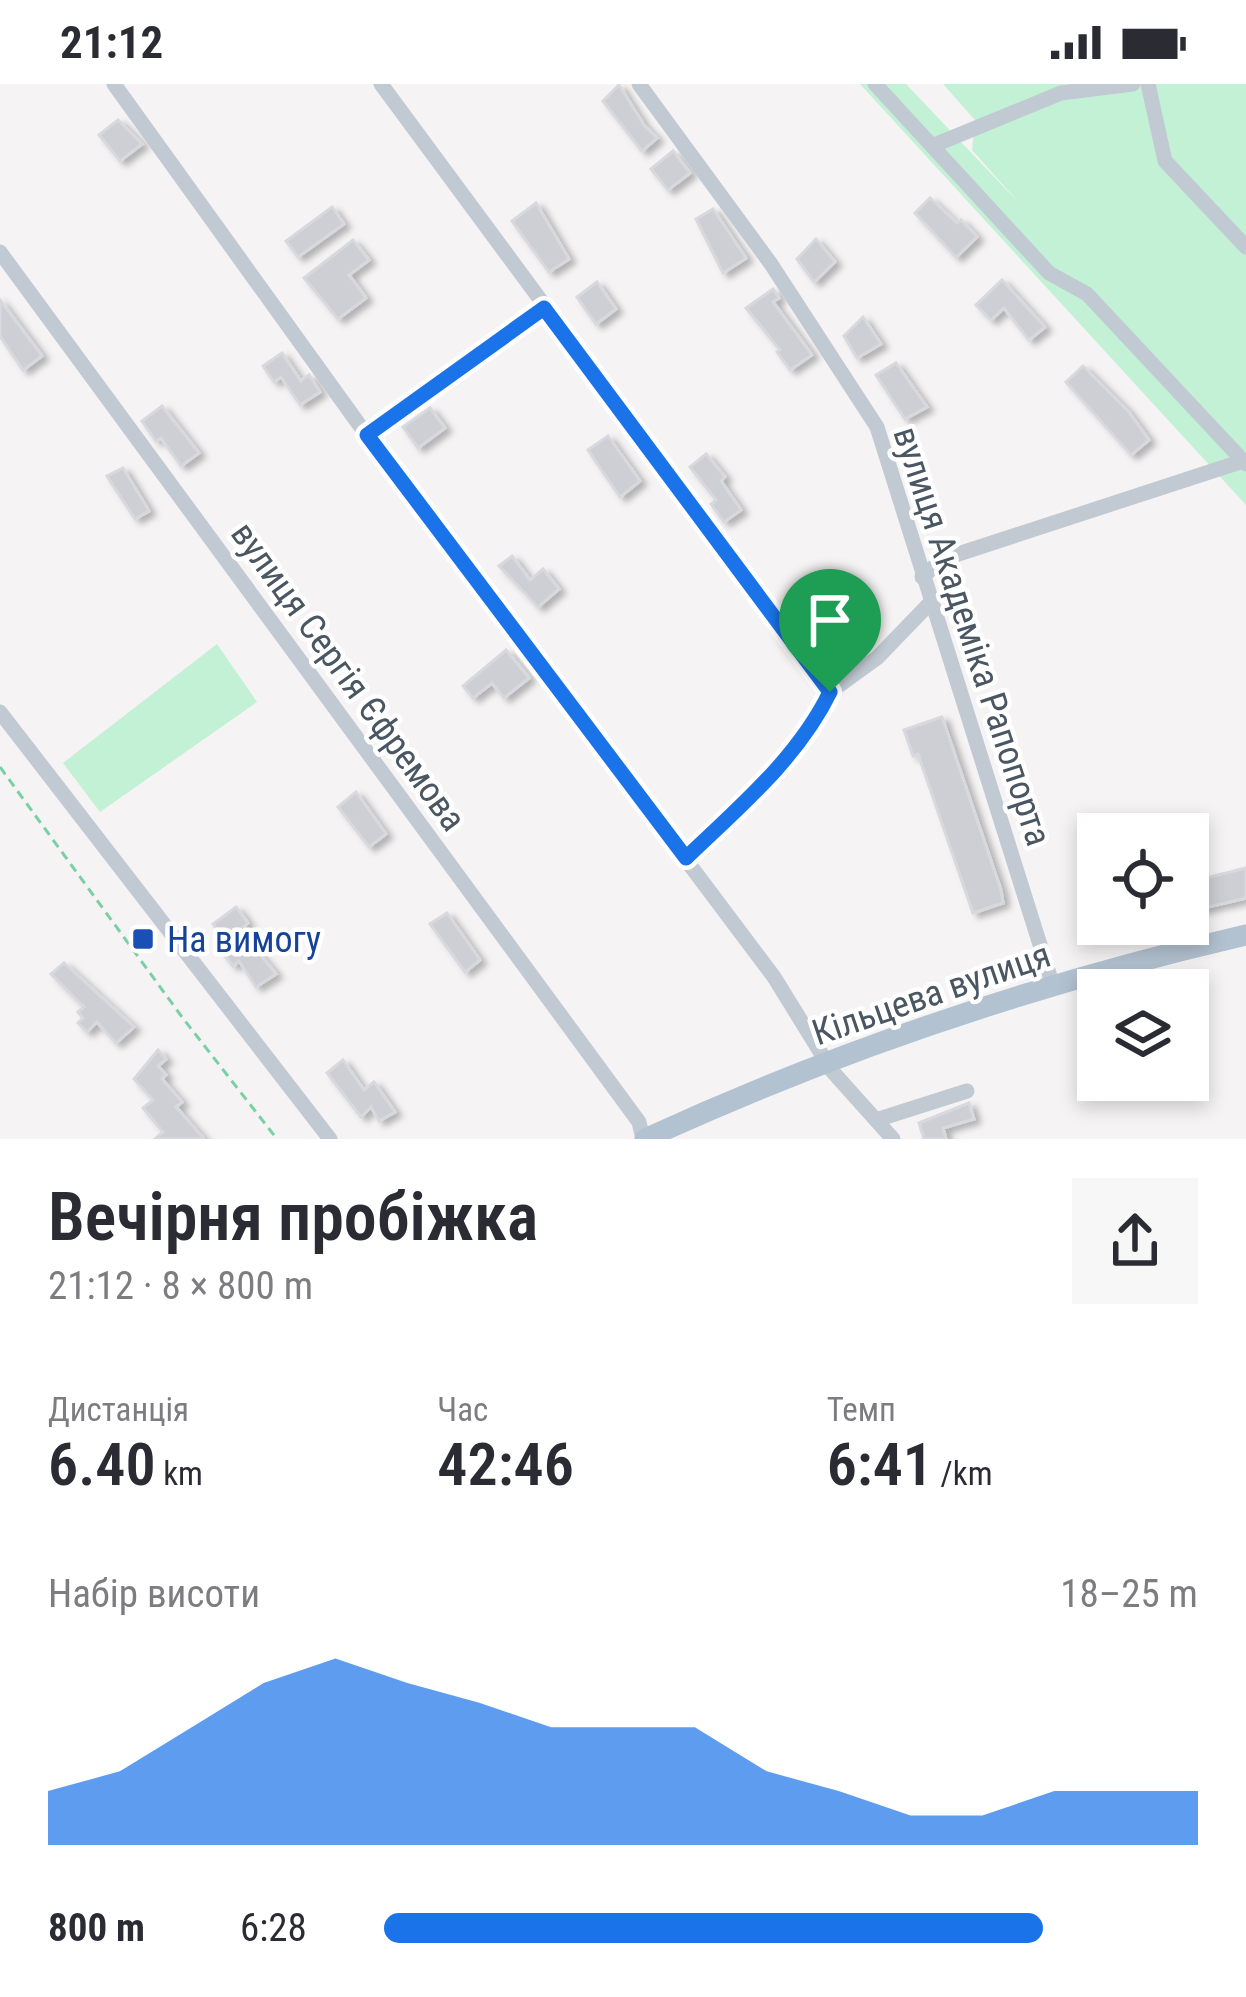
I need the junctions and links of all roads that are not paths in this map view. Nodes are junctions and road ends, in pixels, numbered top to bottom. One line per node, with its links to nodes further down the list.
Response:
1 (114, 84): 11 (street)
2 (381, 84): 10 (street)
3 (639, 84): 13 (street, вулиця Академіка Рапопорта)
4 (875, 84): 7 (street)
5 (1133, 84): 7 (street)
6 (1148, 84): 8 (street)
7 (932, 146): 12 (street)
8 (1246, 248)
9 (0, 252): 24 (street, вулиця Сергія Єфремова)
10 (544, 308): 11 (street); 15 (street)
11 (367, 435): 17 (street)
12 (1244, 463): 13 (street)
13 (922, 577): 14 (street, вулиця Академіка Рапопорта)
14 (930, 603): 15 (street); 19 (street, вулиця Академіка Рапопорта)
15 (830, 692): 17 (street)
16 (0, 712): 23 (street)
17 (686, 858): 20 (street)
18 (1246, 935): 19 (main road, Кільцева вулиця)
19 (1053, 986): 20 (main road, Кільцева вулиця)
20 (827, 1062): 22 (street); 24 (main road, Кільцева вулиця)
21 (967, 1091): 22 (street)
22 (876, 1120): 25 (street)
23 (330, 1139)
24 (644, 1139)
25 (892, 1139)

